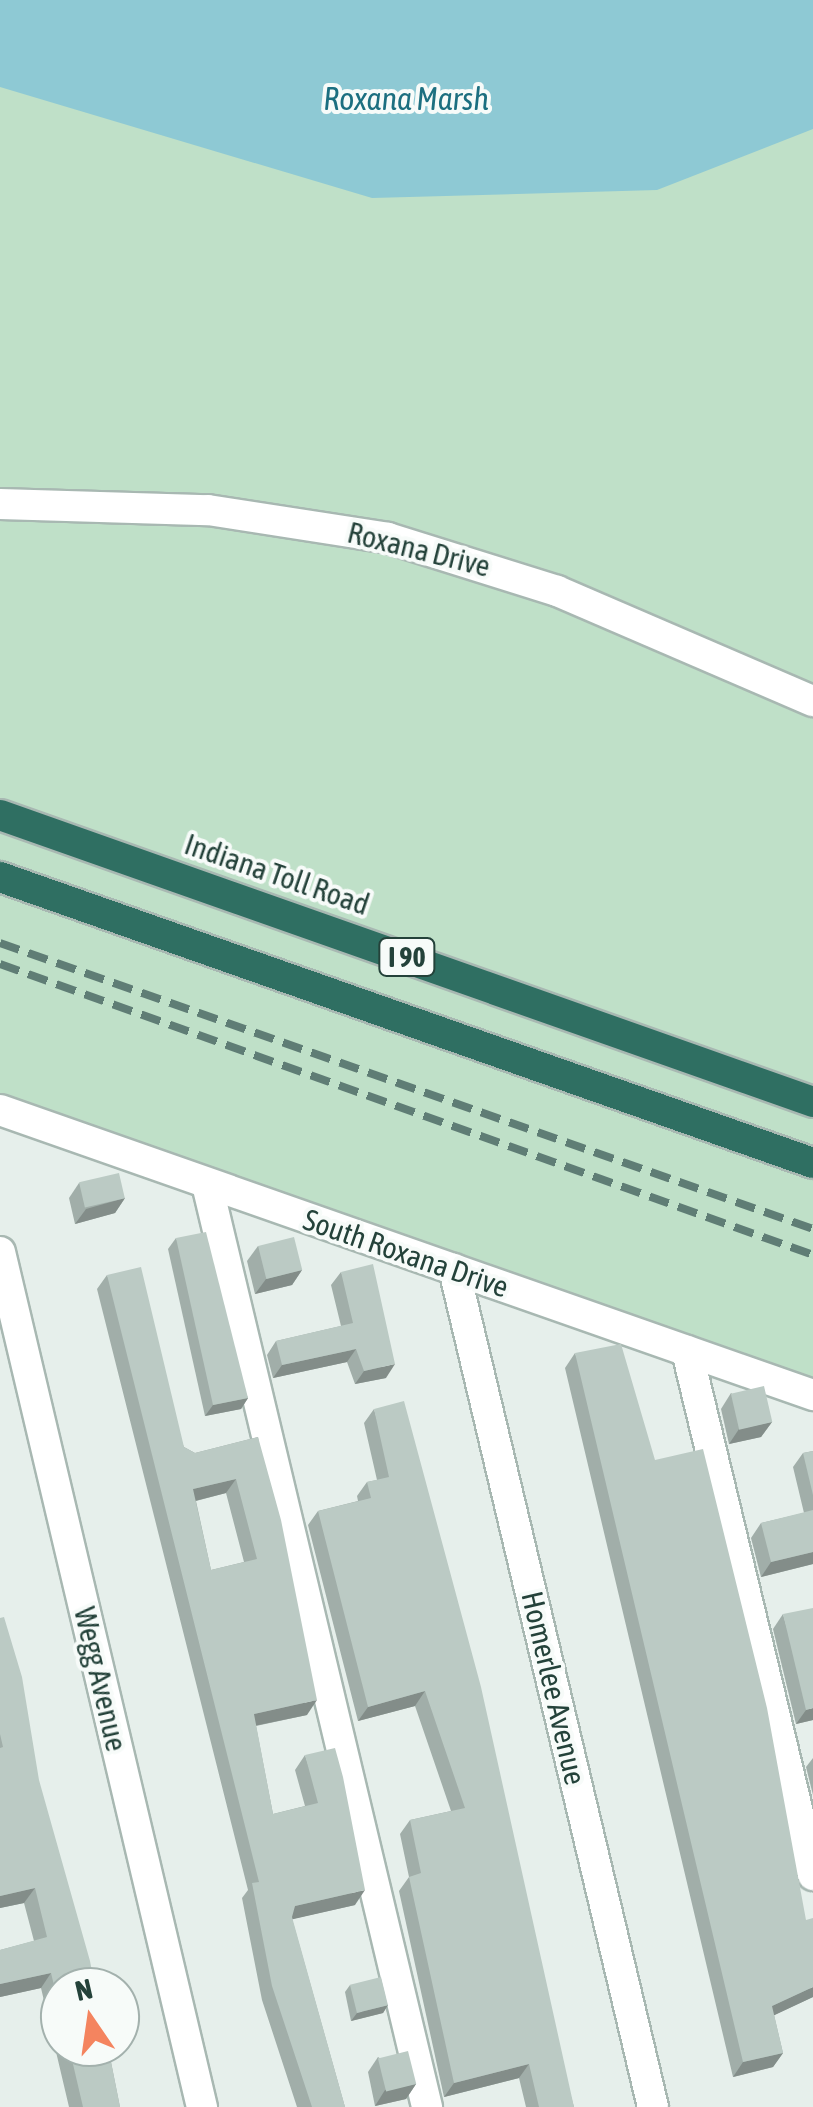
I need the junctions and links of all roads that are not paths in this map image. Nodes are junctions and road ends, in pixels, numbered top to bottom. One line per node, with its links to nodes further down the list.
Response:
1 (0, 504): 2 (street, Roxana Drive)
2 (813, 701)
3 (0, 815): 5 (highway, Indiana Toll Road / I 90)
4 (0, 877): 7 (highway, I 90)
5 (813, 1102)
6 (0, 1110): 8 (street, South Roxana Drive)
7 (813, 1163)
8 (207, 1184): 10 (street, South Roxana Drive); 15 (street)
9 (0, 1252): 14 (street, Wegg Avenue)
10 (454, 1269): 11 (street, South Roxana Drive); 16 (street, Homerlee Avenue)
11 (687, 1351): 12 (street, South Roxana Drive); 13 (street)
12 (813, 1395)
13 (813, 1874)
14 (202, 2107)
15 (427, 2107)
16 (654, 2107)

